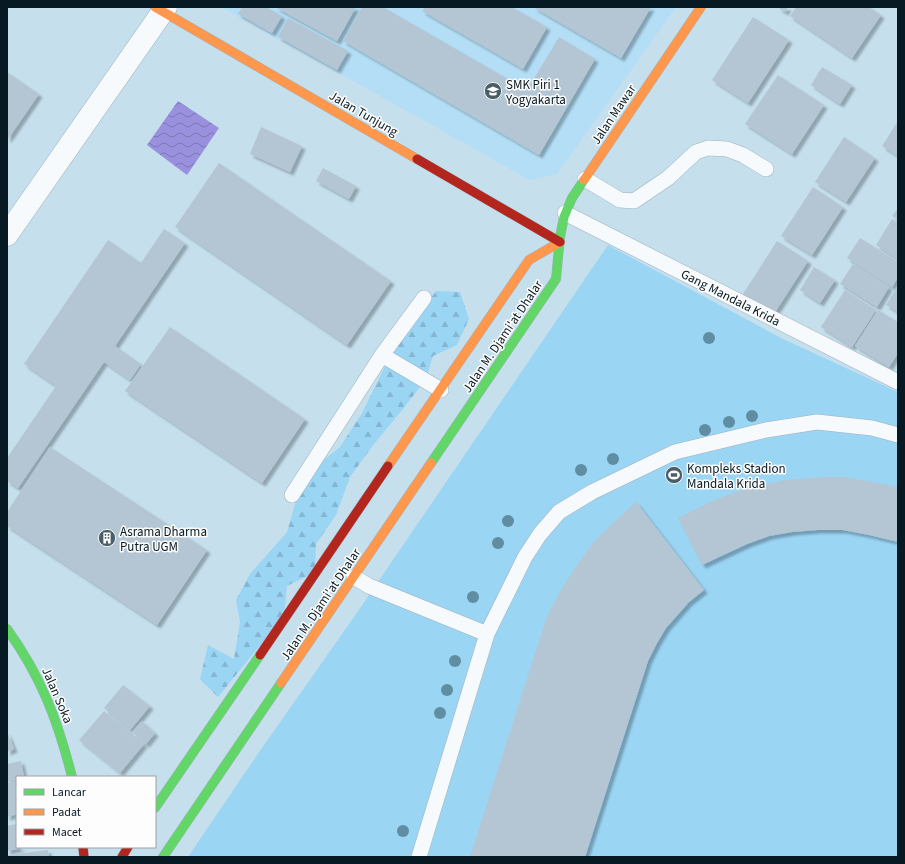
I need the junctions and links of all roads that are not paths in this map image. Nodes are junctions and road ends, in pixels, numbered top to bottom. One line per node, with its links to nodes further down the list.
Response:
1 (701, 7): 4 (street, Jalan Mawar)
2 (161, 9): 6 (street); 7 (street, Jalan Tunjung)
3 (766, 168): 4 (lane)
4 (585, 179): 5 (street, Jalan Mawar)
5 (565, 213): 7 (street, Jalan Mawar); 10 (lane, Gang Mandala Krida)
6 (7, 235)
7 (560, 242): 11 (street, Jalan M. Djami'at Dhalar); 14 (street, Jalan M. Djami'at Dhalar)
8 (424, 298): 9 (lane)
9 (382, 355): 11 (lane); 13 (lane)
10 (898, 382)
11 (441, 390): 18 (street, Jalan M. Djami'at Dhalar)
12 (898, 435): 16 (lane)
13 (292, 495)
14 (354, 577): 16 (lane); 21 (street, Jalan M. Djami'at Dhalar)
15 (7, 629): 17 (street, Jalan Soka)
16 (486, 634): 22 (lane)
17 (72, 776)
18 (156, 807)
19 (127, 848): 20 (street)
20 (122, 857)
21 (163, 857)
22 (419, 857)

